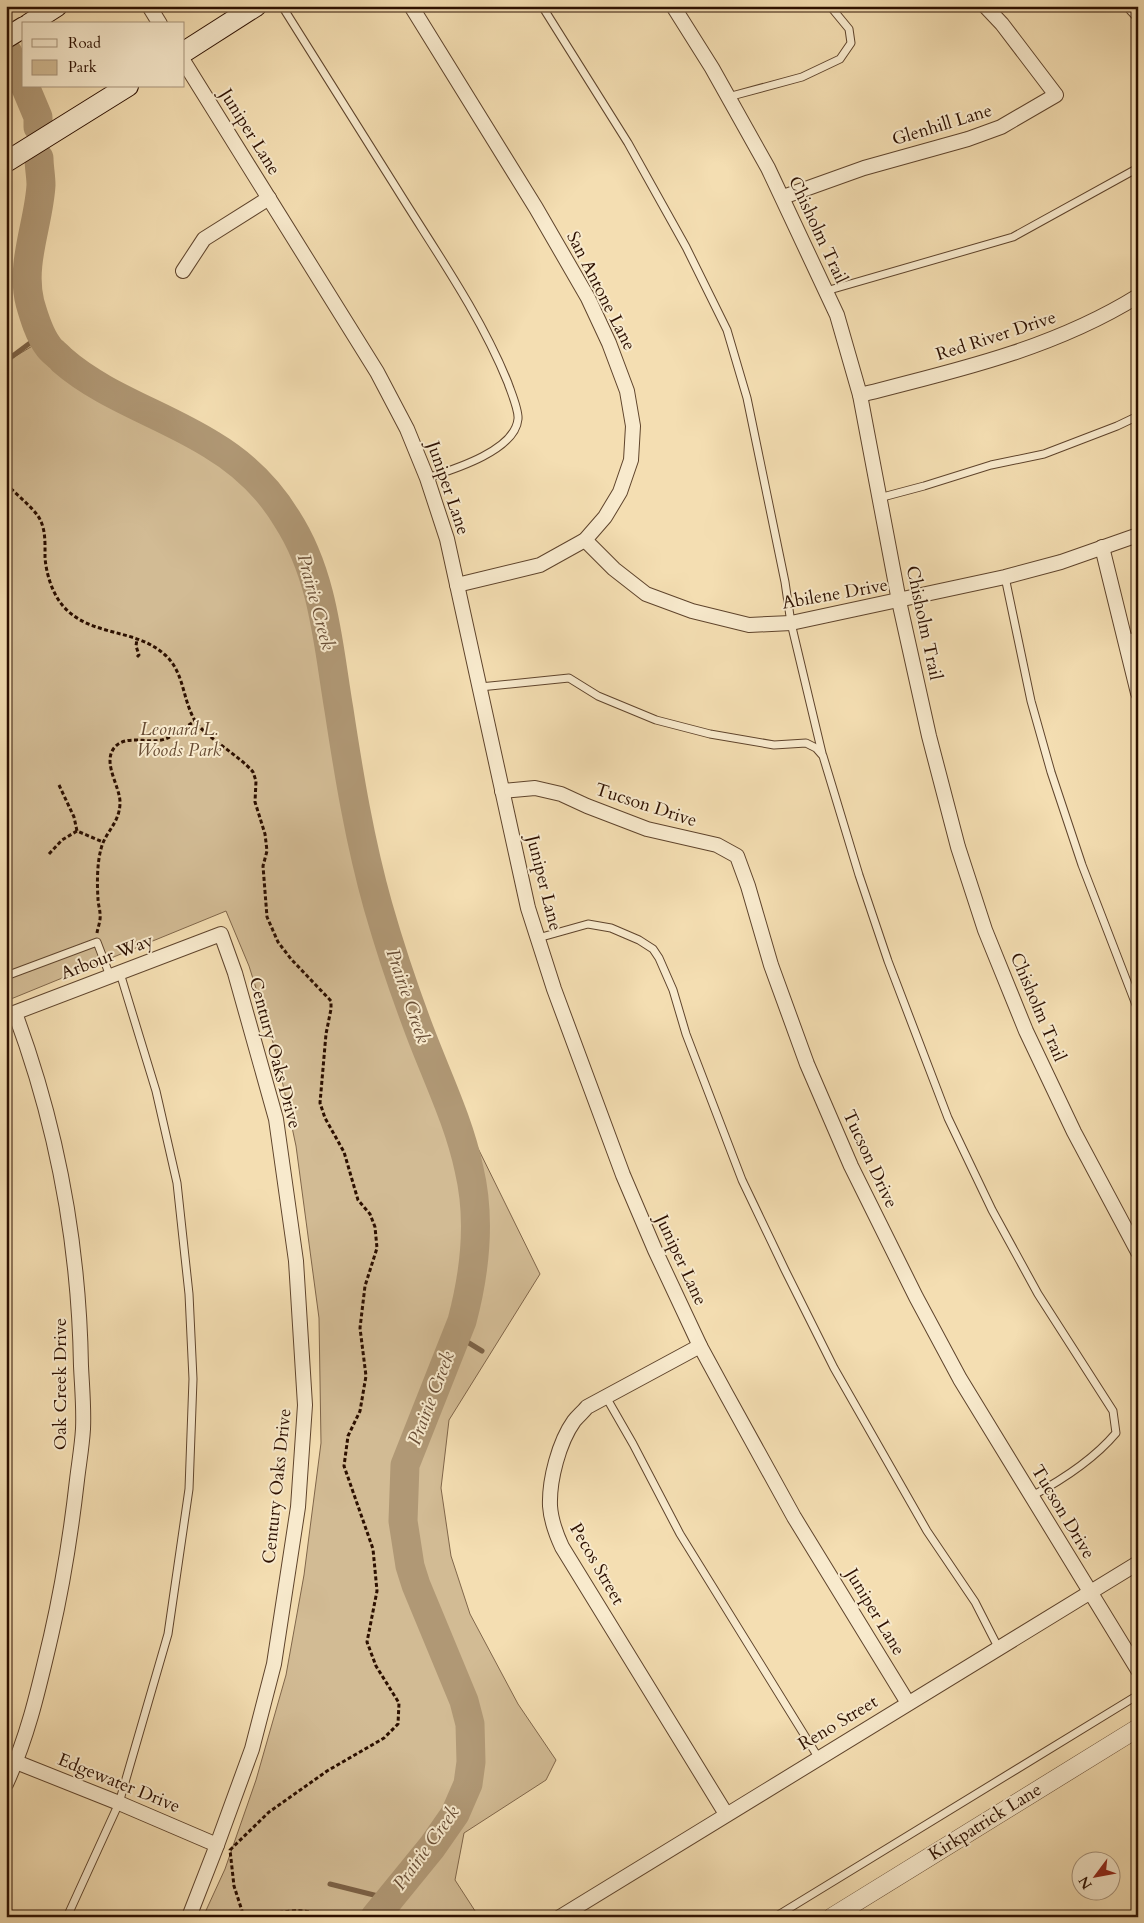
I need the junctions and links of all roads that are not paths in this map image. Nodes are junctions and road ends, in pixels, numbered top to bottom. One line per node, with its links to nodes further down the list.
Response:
1 (57, 6): 12 (main road)
2 (149, 6): 13 (street)
3 (256, 6): 16 (main road)
4 (282, 6): 29 (lane)
5 (411, 6): 32 (street, San Antone Lane)
6 (542, 6): 37 (lane)
7 (673, 6): 19 (street, Chisholm Trail)
8 (830, 6): 19 (lane)
9 (985, 6): 23 (street, Glenhill Lane)
10 (1126, 6): 11 (lane)
11 (1138, 19)
12 (32, 22)
13 (159, 22)
14 (22, 28): 15 (main road)
15 (6, 38)
16 (185, 51)
17 (185, 64): 22 (street, Juniper Lane)
18 (125, 88): 20 (main road)
19 (728, 97): 23 (street, Chisholm Trail)
20 (6, 162)
21 (1138, 168): 25 (lane)
22 (269, 198): 24 (street); 29 (street, Juniper Lane)
23 (783, 198): 25 (street, Chisholm Trail)
24 (183, 271)
25 (826, 291): 27 (street, Chisholm Trail)
26 (1138, 296): 27 (street, Red River Drive)
27 (860, 395): 30 (street, Chisholm Trail)
28 (1138, 416): 30 (lane)
29 (427, 478): 35 (street, Juniper Lane)
30 (879, 498): 36 (street, Chisholm Trail)
31 (1138, 535): 33 (street, Abilene Drive)
32 (585, 540): 35 (street, San Antone Lane); 37 (street, Abilene Drive)
33 (1102, 547): 34 (street, Abilene Drive); 39 (street)
34 (1005, 577): 36 (street, Abilene Drive); 48 (lane)
35 (457, 585): 40 (street, Juniper Lane)
36 (899, 601): 37 (street, Abilene Drive); 50 (street, Chisholm Trail)
37 (791, 623): 42 (lane)
38 (1138, 635): 39 (lane)
39 (1124, 640): 41 (street)
40 (480, 687): 42 (lane); 43 (street, Juniper Lane)
41 (1138, 693)
42 (823, 756): 53 (lane)
43 (502, 791): 45 (street, Juniper Lane); 53 (street, Tucson Drive)
44 (222, 934): 46 (street, Arbour Way); 66 (street, Century Oaks Drive)
45 (538, 938): 51 (street, Juniper Lane); 56 (lane)
46 (115, 975): 47 (lane); 49 (street, Arbour Way); 64 (lane)
47 (6, 976)
48 (1138, 1010)
49 (11, 1015): 62 (street, Oak Creek Drive)
50 (1138, 1252)
51 (700, 1346): 52 (street, Pecos Street); 59 (street, Juniper Lane)
52 (606, 1396): 61 (lane); 65 (street, Pecos Street)
53 (1032, 1496): 55 (street, Tucson Drive)
54 (1138, 1563): 55 (street, Reno Street)
55 (1090, 1593): 56 (street, Reno Street); 57 (street, Tucson Drive)
56 (999, 1649): 59 (street, Reno Street)
57 (1138, 1670)
58 (1138, 1695): 70 (lane)
59 (908, 1703): 61 (street, Reno Street)
60 (1138, 1728): 71 (street, Kirkpatrick Lane)
61 (818, 1757): 65 (street, Reno Street)
62 (11, 1760): 63 (street, Oak Creek Drive); 64 (street, Edgewater Drive)
63 (6, 1784)
64 (120, 1803): 66 (street, Edgewater Drive); 67 (lane)
65 (726, 1814): 69 (street, Reno Street)
66 (217, 1845): 68 (street, Century Oaks Drive)
67 (67, 1917)
68 (189, 1917)
69 (560, 1917)
70 (775, 1917)
71 (832, 1917)

